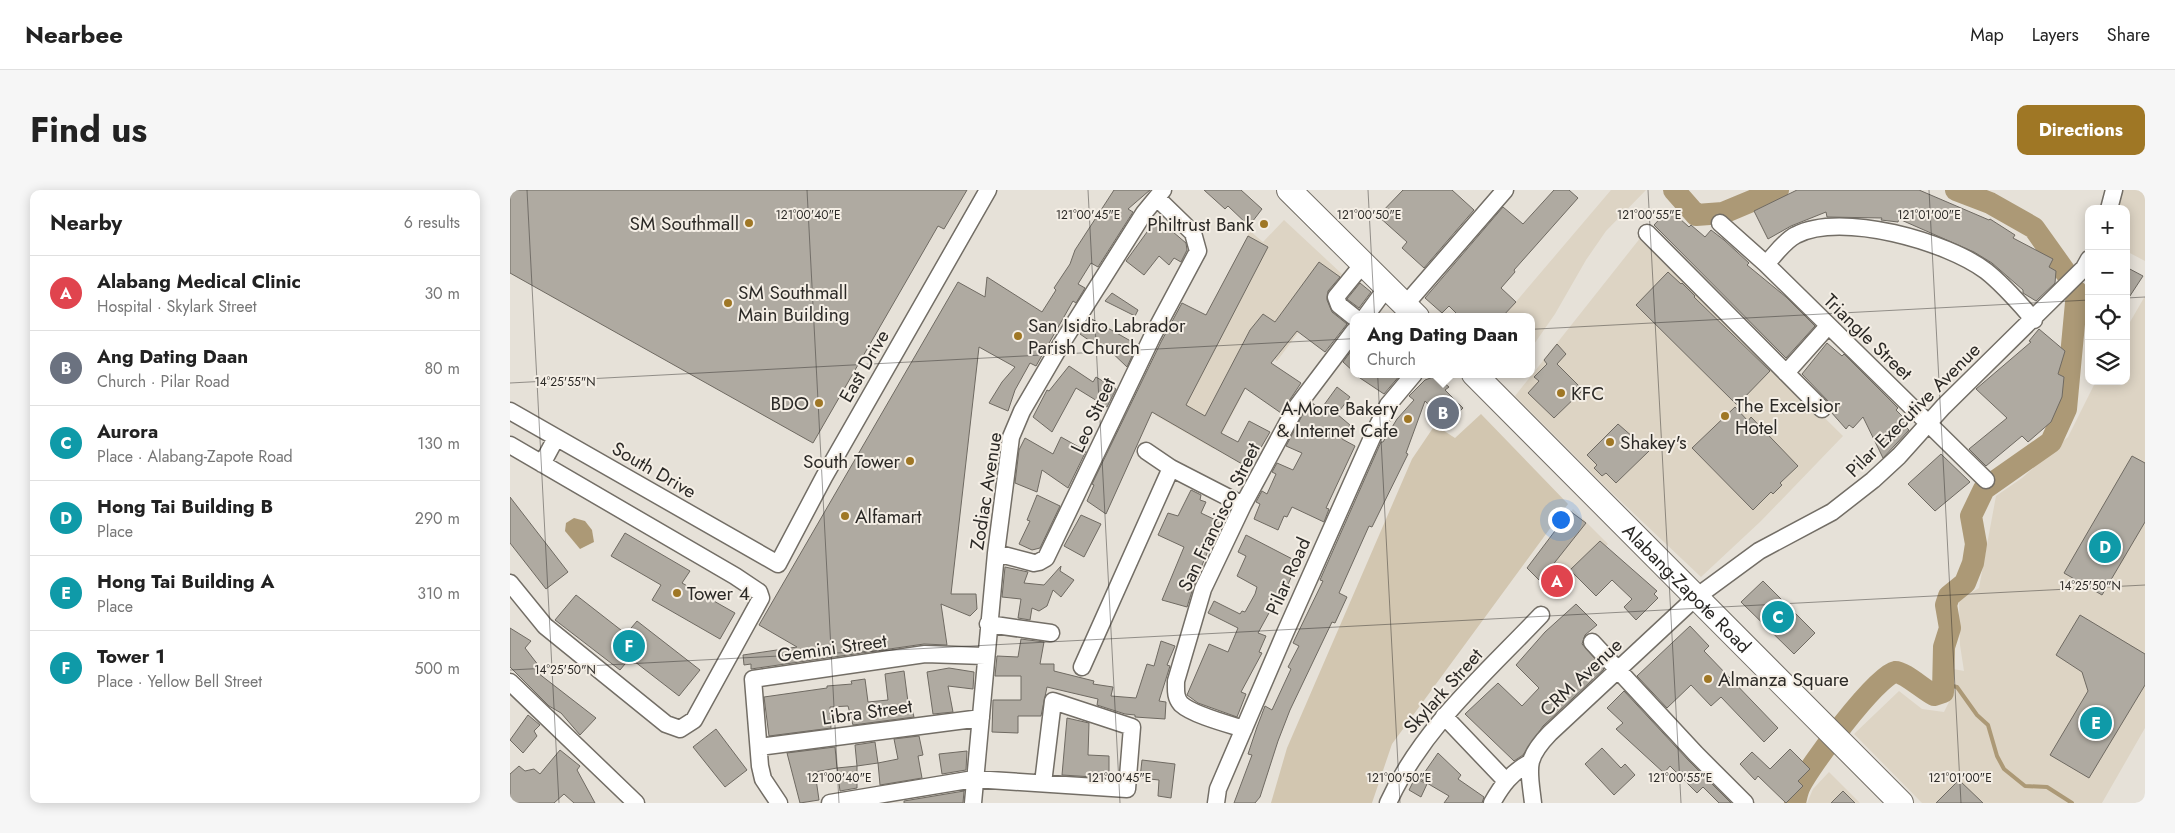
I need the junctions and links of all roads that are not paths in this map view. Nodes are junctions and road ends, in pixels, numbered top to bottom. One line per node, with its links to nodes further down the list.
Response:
1 (988, 190): 33 (street, East Drive)
2 (1289, 190): 9 (highway)
3 (1505, 190): 13 (street)
4 (2114, 190): 6 (street)
5 (1160, 194): 32 (street, Zodiac Avenue); 32 (street, Leo Street)
6 (2110, 205)
7 (1720, 223): 10 (street, Triangle Street)
8 (1647, 233): 19 (street)
9 (1363, 264): 12 (highway); 15 (street)
10 (1766, 264): 16 (street); 17 (street, Triangle Street)
11 (2085, 266): 16 (street, Pilar Executive Avenue)
12 (1387, 287): 13 (highway); 14 (street)
13 (1411, 311)
14 (1368, 313)
15 (1350, 314)
16 (2034, 320): 24 (street, Pilar Executive Avenue)
17 (1828, 326): 19 (street); 24 (street, Triangle Street)
18 (1350, 336): 31 (street, San Francisco Street)
19 (1786, 373): 22 (street)
20 (1411, 378): 46 (street, Pilar Road)
21 (1478, 378): 35 (highway, Alabang-Zapote Road)
22 (1822, 408)
23 (510, 411): 25 (street, South Drive)
24 (1928, 424): 30 (street, Triangle Street); 35 (street, Pilar Executive Avenue)
25 (556, 438): 28 (street); 33 (street, South Drive)
26 (510, 445): 28 (street)
27 (1146, 451): 29 (street)
28 (542, 464): 34 (street)
29 (1171, 468): 31 (street); 41 (street)
30 (1986, 480)
31 (1243, 505): 46 (street, San Francisco Street)
32 (996, 553): 37 (street, Zodiac Avenue)
33 (778, 564)
34 (510, 583)
35 (1695, 598): 42 (street, CRM Avenue); 61 (highway, Alabang-Zapote Road)
36 (1541, 615): 44 (street, Skylark Street)
37 (988, 624): 38 (street); 40 (street, Zodiac Avenue)
38 (1051, 633)
39 (1592, 642): 42 (street)
40 (985, 656): 45 (street, Zodiac Avenue); 47 (street, Gemini Street)
41 (1082, 667)
42 (1618, 671): 48 (street, CRM Avenue); 60 (street)
43 (510, 682): 52 (street)
44 (1444, 716): 50 (street); 57 (street, Skylark Street)
45 (981, 718): 47 (street, Libra Street); 49 (street, Zodiac Avenue)
46 (1244, 729): 56 (street, Pilar Road)
47 (758, 747): 53 (street)
48 (1529, 763): 50 (street); 59 (street)
49 (974, 779): 51 (street); 54 (street); 55 (street, Zodiac Avenue)
50 (1506, 781): 58 (street)
51 (1043, 782): 51 (street)
52 (636, 803)
53 (779, 803)
54 (830, 803)
55 (973, 803)
56 (1216, 803)
57 (1388, 803)
58 (1492, 803)
59 (1533, 803)
60 (1746, 803)
61 (1901, 803)

